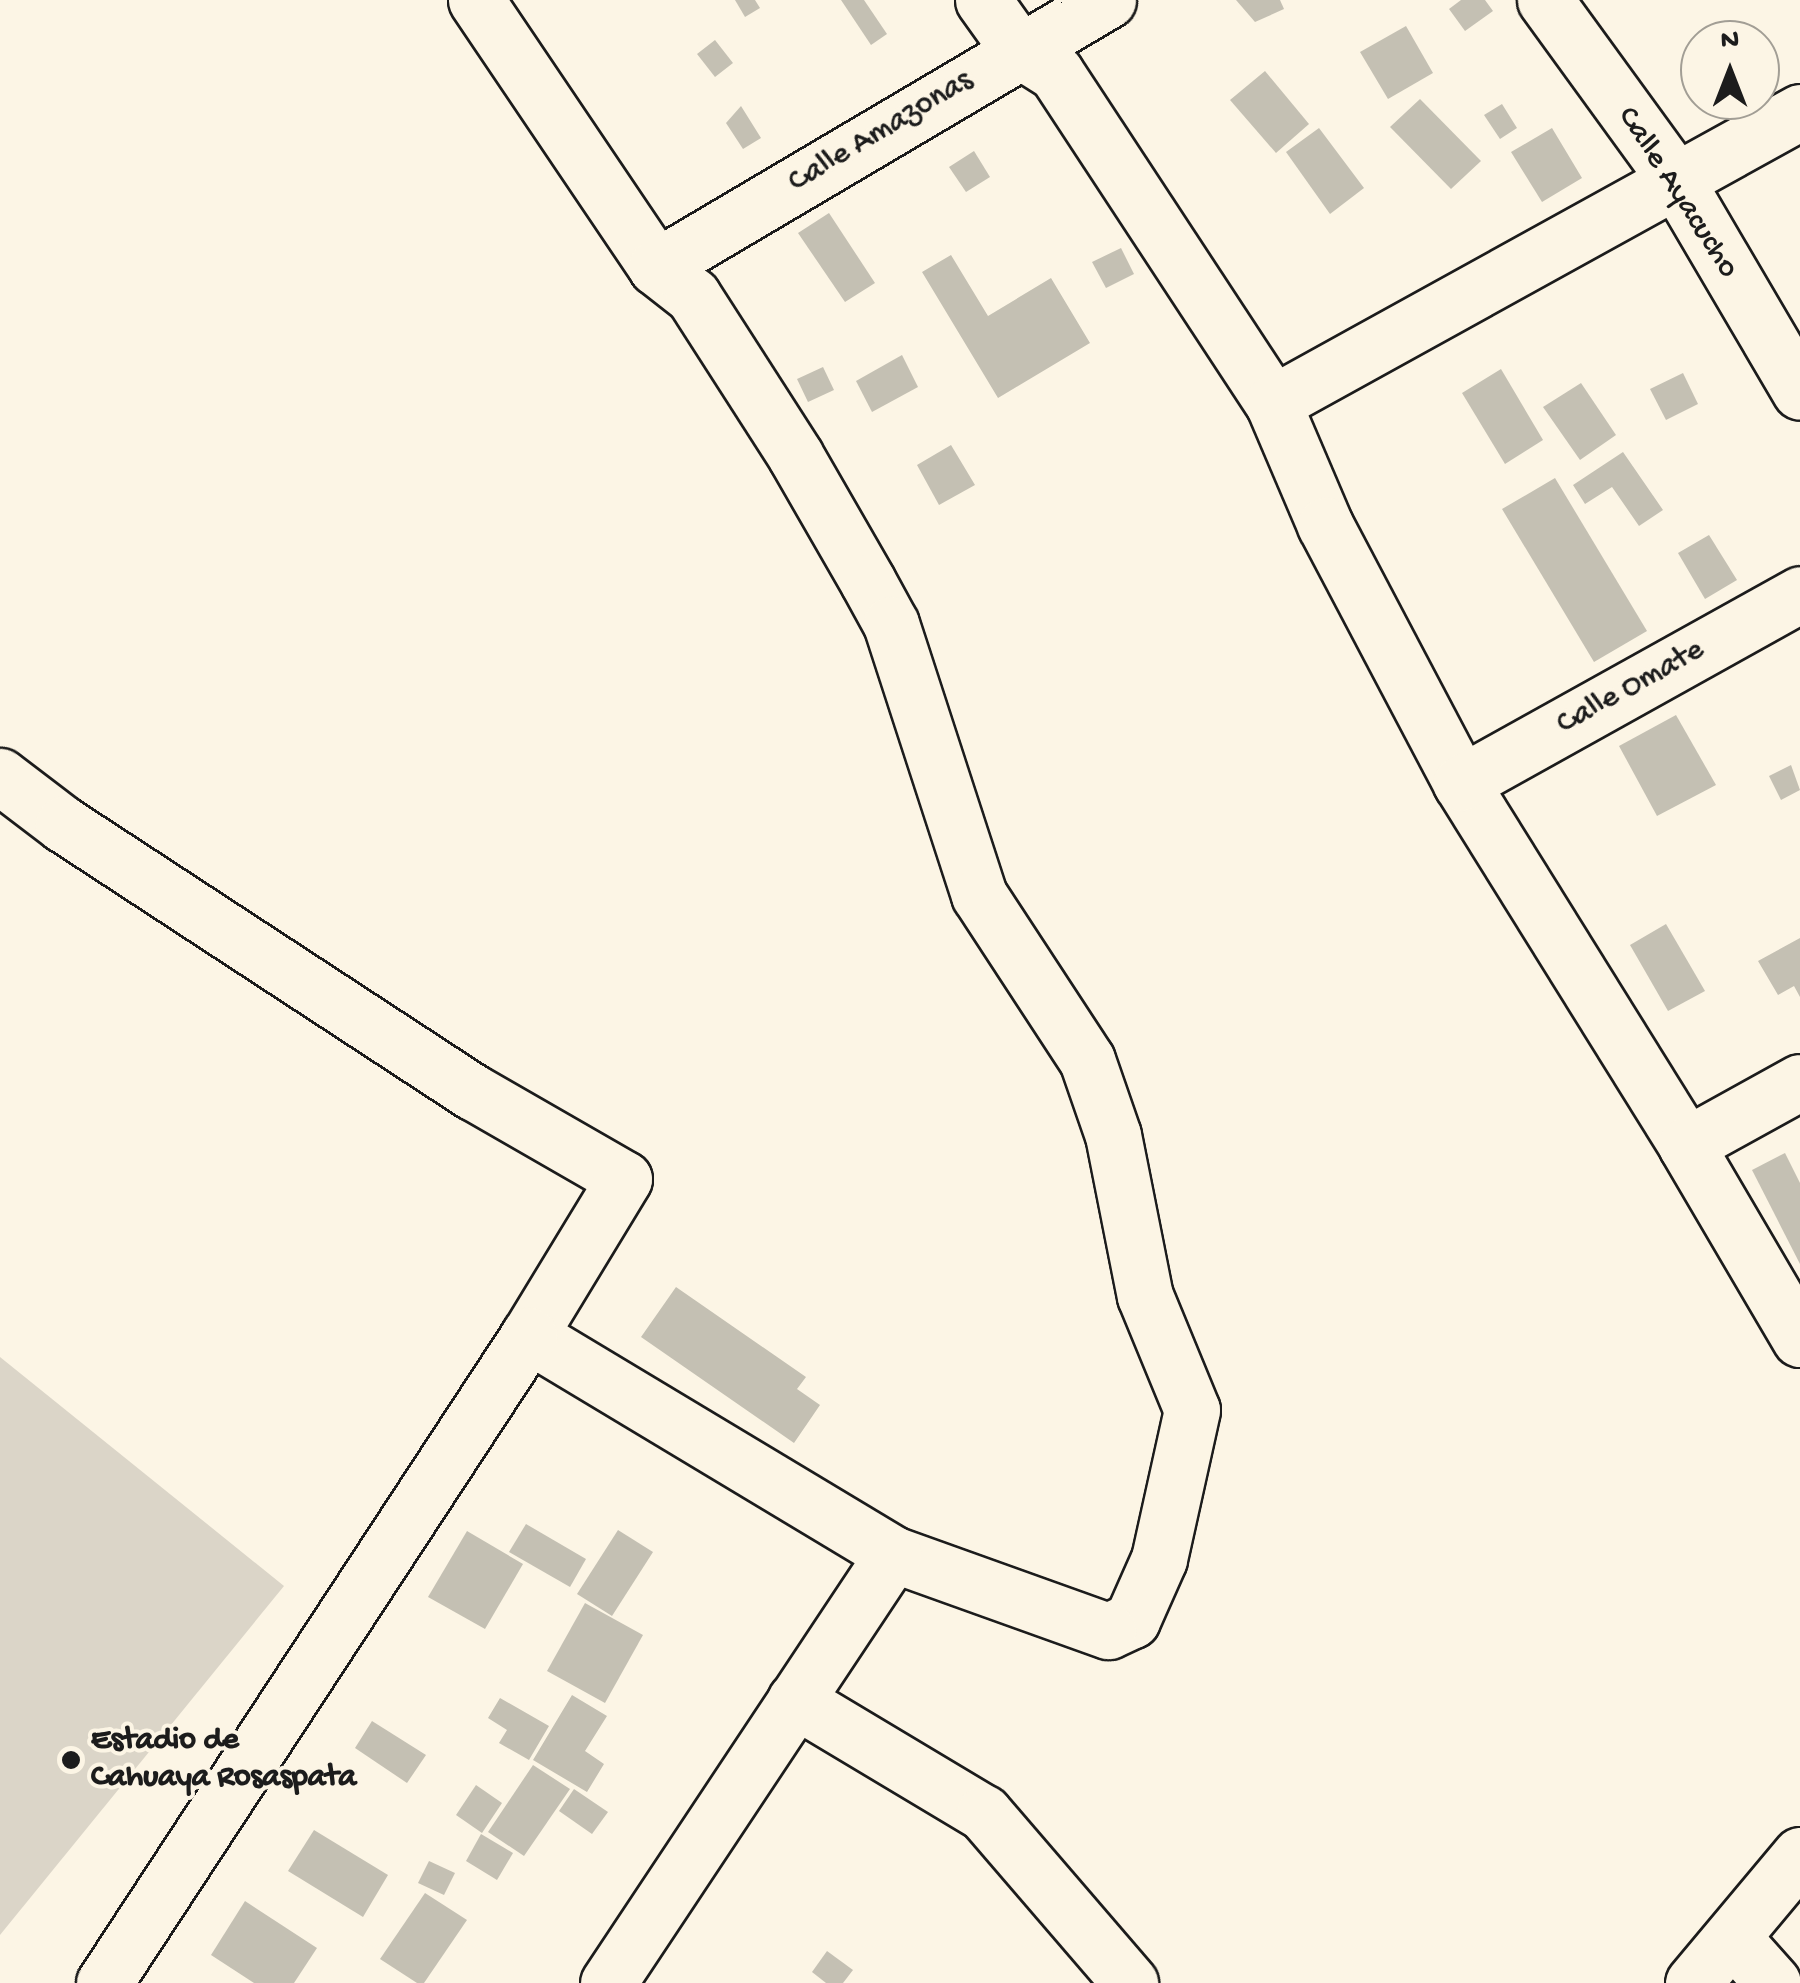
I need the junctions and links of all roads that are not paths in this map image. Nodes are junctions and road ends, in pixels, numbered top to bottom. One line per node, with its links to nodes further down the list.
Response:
1 (476, 0): 8 (street)
2 (982, 0): 5 (street)
3 (1108, 0): 5 (street, Calle Amazonas)
4 (1545, 0): 7 (street, Calle Ayacucho)
5 (1018, 50): 8 (street, Calle Amazonas); 10 (street)
6 (1800, 112): 7 (street)
7 (1677, 182): 9 (street, Calle Ayacucho); 10 (street)
8 (656, 268): 18 (street)
9 (1800, 392)
10 (1273, 403): 13 (street)
11 (1800, 594): 13 (street, Calle Omate)
12 (0, 776): 16 (street)
13 (1462, 783): 15 (street)
14 (1800, 1082): 15 (street)
15 (1686, 1145): 17 (street)
16 (530, 1335): 18 (street); 23 (street)
17 (1800, 1340)
18 (893, 1554): 19 (street)
19 (796, 1700): 22 (street); 24 (street)
20 (1800, 1855): 21 (street)
21 (1733, 1938): 25 (street); 26 (street)
22 (1120, 1980)
23 (104, 1983)
24 (608, 1983)
25 (1694, 1983)
26 (1773, 1983)

